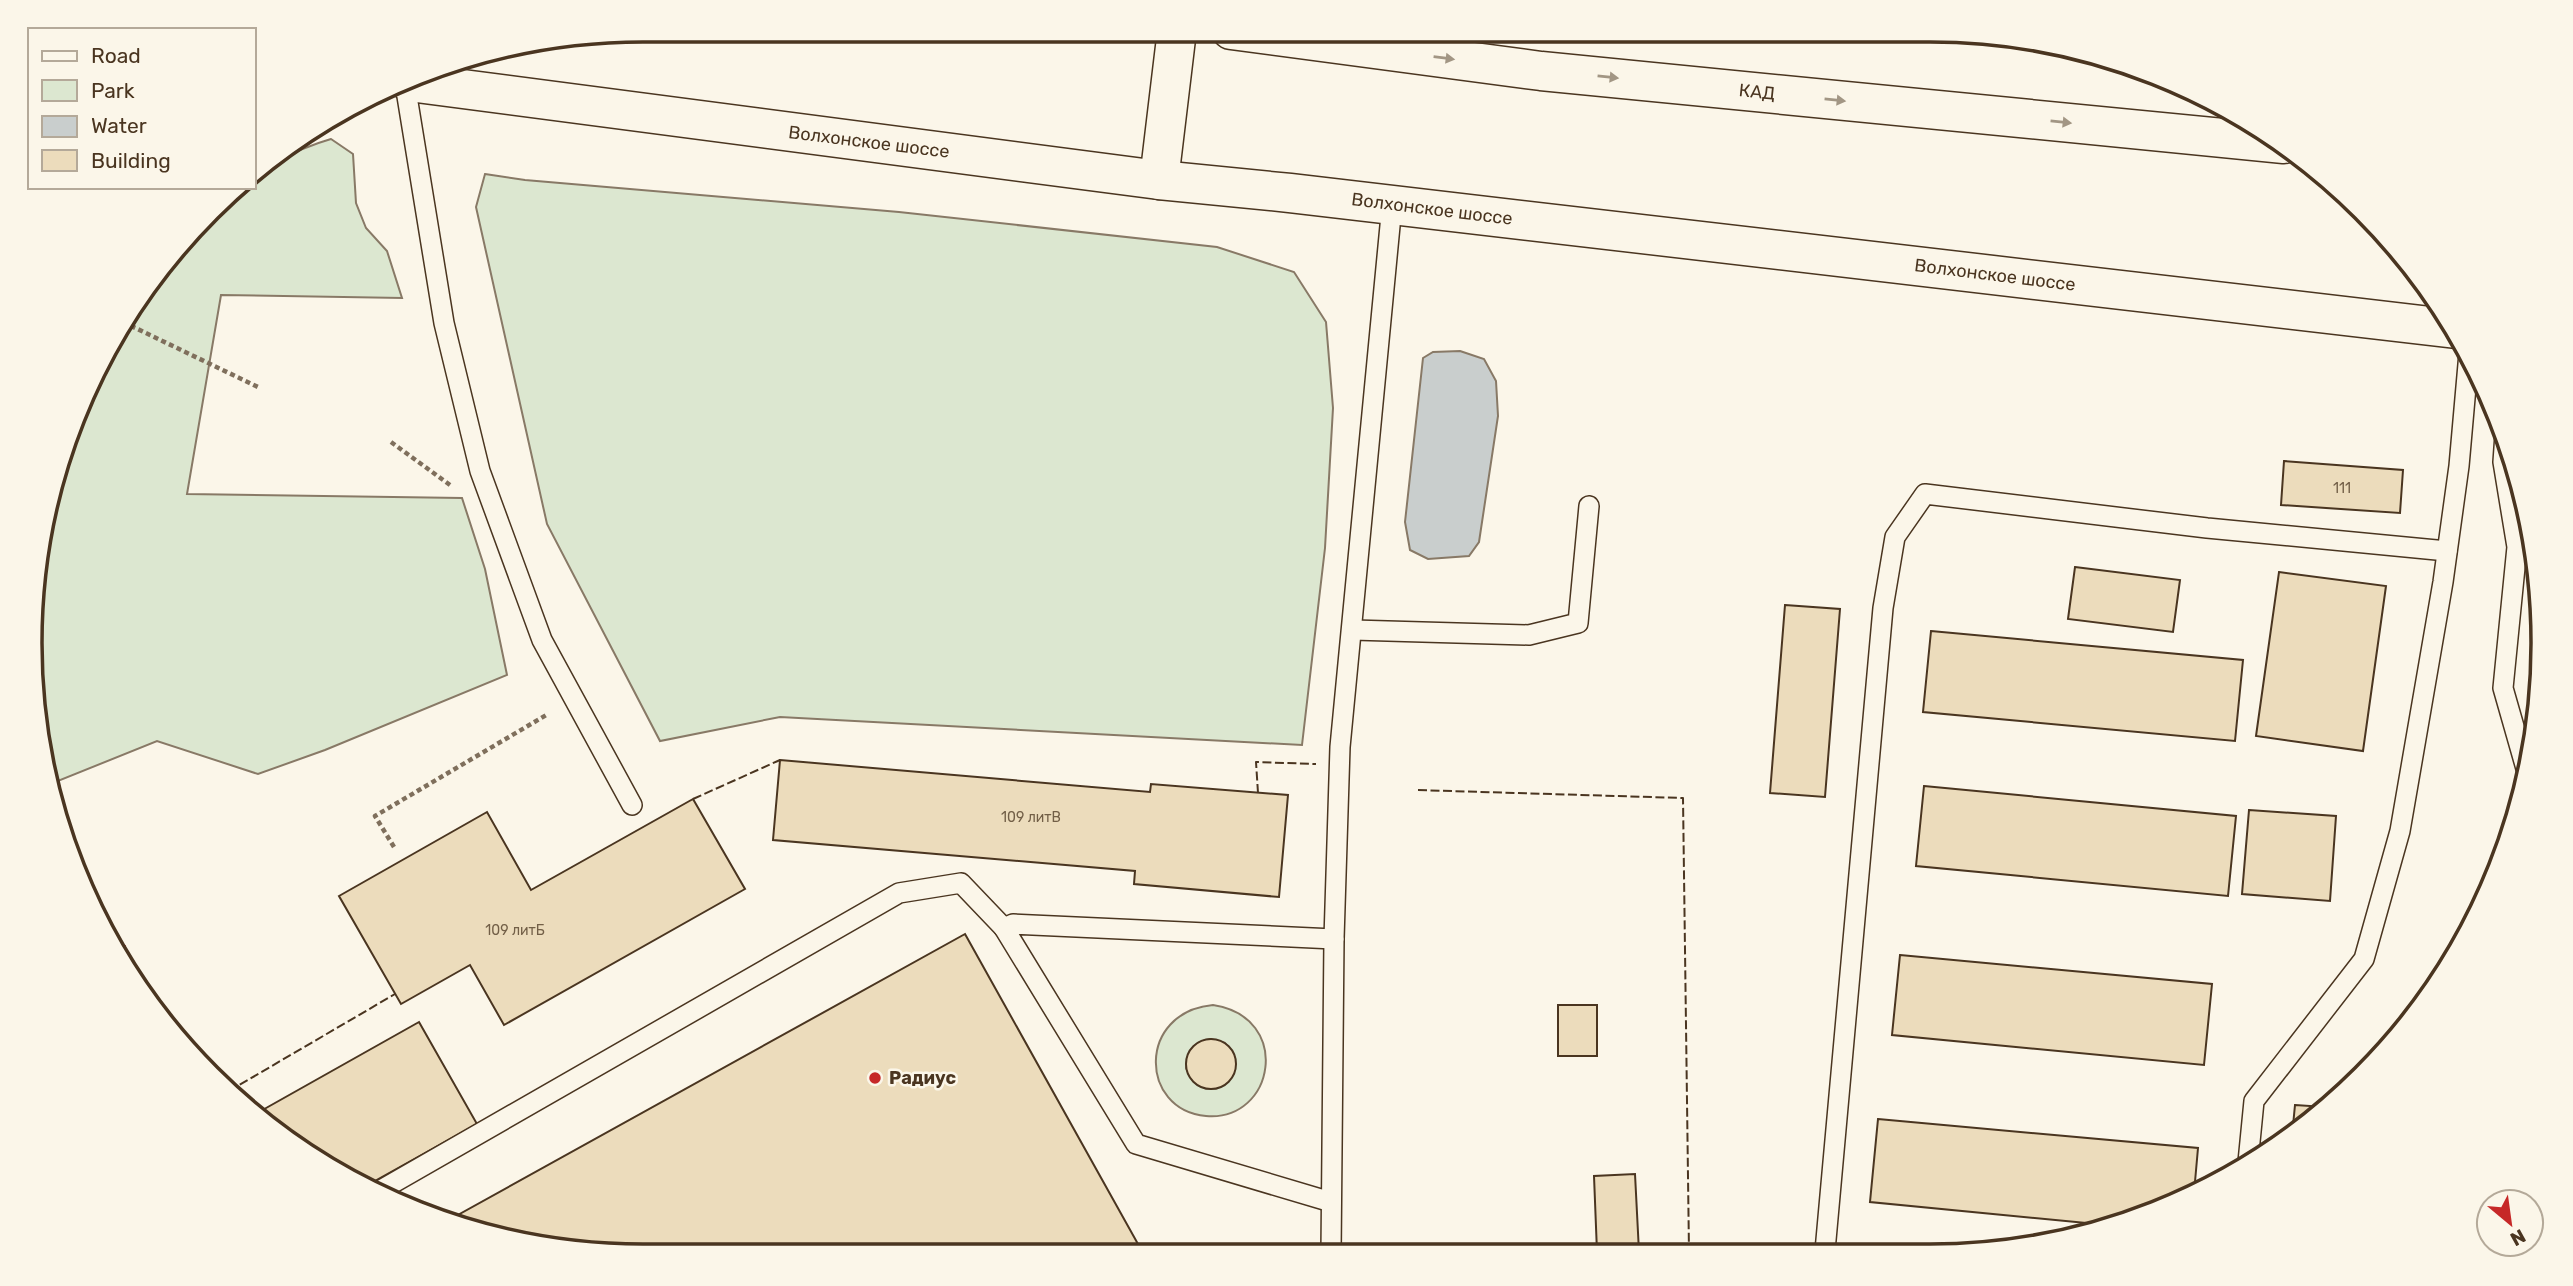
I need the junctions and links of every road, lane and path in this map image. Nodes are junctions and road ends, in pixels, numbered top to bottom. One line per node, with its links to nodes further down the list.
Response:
1 (1176, 42): 6 (main road)
2 (1322, 42): 5 (main road, КАД, one-way to 5)
3 (421, 85): 6 (main road, Волхонское шоссе)
4 (408, 90): 15 (lane)
5 (2262, 142)
6 (1159, 180): 7 (main road, Волхонское шоссе)
7 (1392, 205): 9 (main road, Волхонское шоссе); 17 (lane)
8 (132, 327): 11 (path)
9 (2441, 328)
10 (2467, 374): 16 (lane)
11 (260, 388)
12 (391, 442): 15 (path)
13 (2503, 463): 19 (lane)
14 (1589, 506): 17 (lane)
15 (498, 520): 18 (lane)
16 (2447, 551): 24 (lane); 28 (lane)
17 (1353, 629): 23 (lane)
18 (573, 700): 20 (lane); 21 (path)
19 (2522, 746)
20 (632, 805)
21 (394, 847)
22 (1004, 928): 23 (lane); 25 (lane); 26 (lane)
23 (1334, 939): 26 (lane)
24 (2249, 1152)
25 (387, 1186)
26 (1331, 1202): 27 (lane)
27 (1331, 1244)
28 (1826, 1244)

